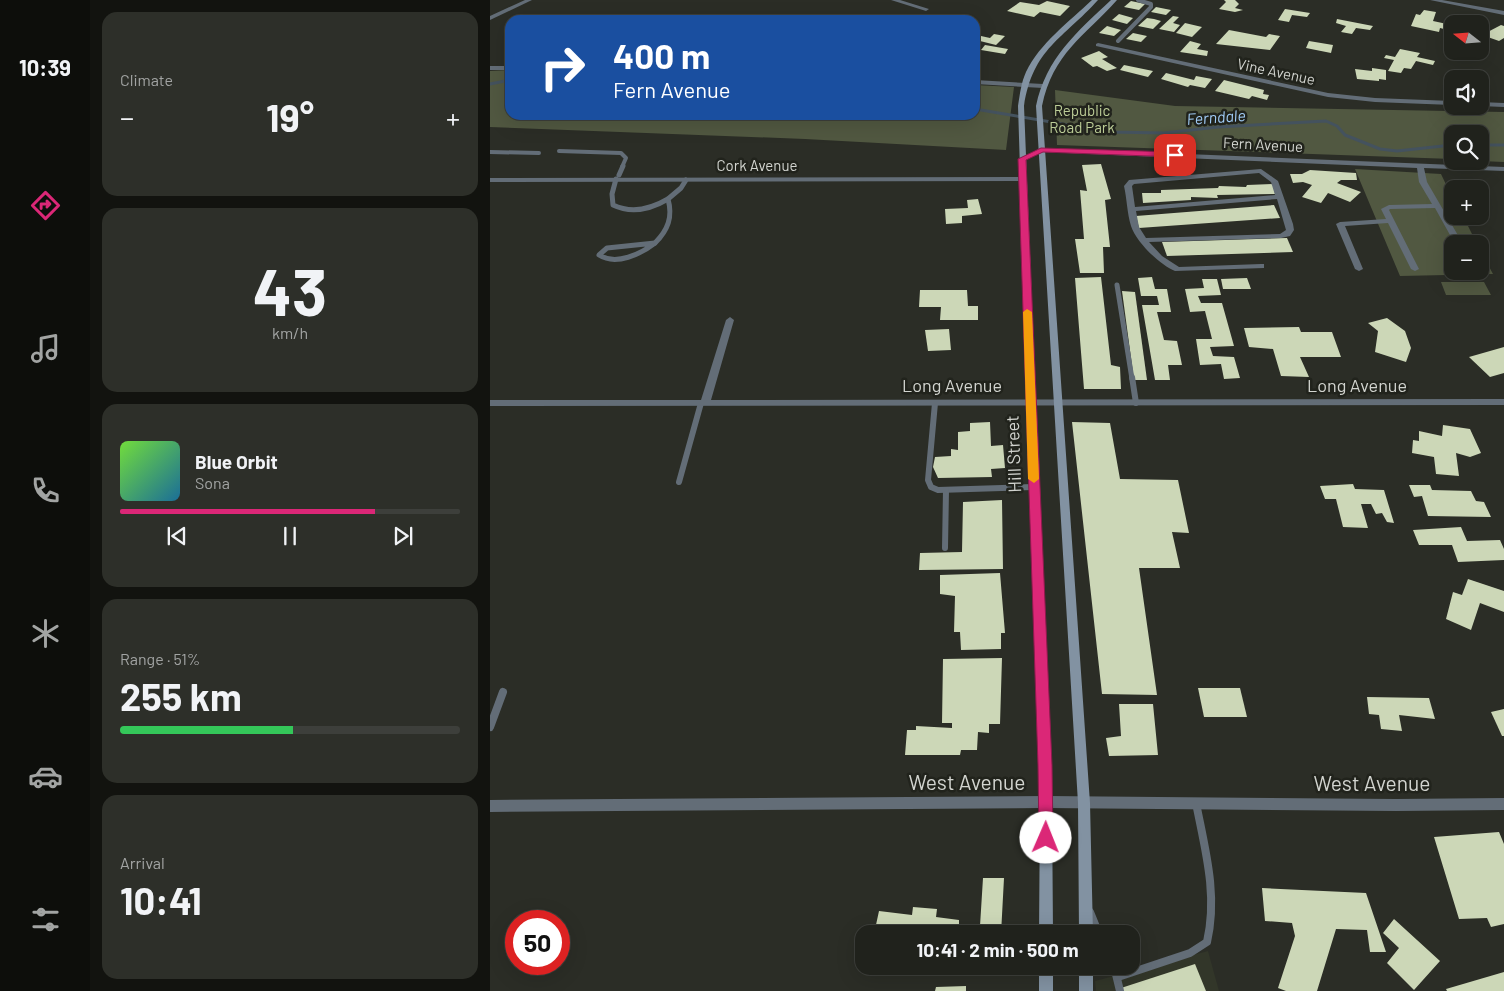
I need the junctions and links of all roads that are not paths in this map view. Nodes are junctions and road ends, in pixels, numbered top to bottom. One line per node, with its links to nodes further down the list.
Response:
1 (529, 0): 9 (street)
2 (894, 0): 7 (street)
3 (1096, 0): 15 (main road, Hill Street)
4 (1114, 0): 16 (main road)
5 (1138, 0): 10 (lane)
6 (1433, 0): 8 (street)
7 (926, 9)
8 (1504, 13)
9 (490, 18)
10 (1118, 41)
11 (1098, 45): 17 (street, Vine Avenue)
12 (490, 68): 13 (street)
13 (505, 68)
14 (980, 82): 15 (street)
15 (1025, 84): 16 (street); 25 (main road, Hill Street)
16 (1043, 86): 20 (main road)
17 (1444, 103)
18 (1489, 104): 19 (street)
19 (1504, 105)
20 (1041, 150): 24 (street, Fern Avenue); 25 (street, Fern Avenue); 51 (main road)
21 (560, 151): 29 (lane)
22 (490, 152): 23 (lane)
23 (539, 153)
24 (1258, 158): 26 (street, Fern Avenue); 28 (street)
25 (1022, 159): 30 (main road, Hill Street)
26 (1420, 166): 27 (street, Fern Avenue); 35 (street)
27 (1504, 169)
28 (1261, 171): 33 (street); 36 (street)
29 (618, 177): 31 (street, Cork Avenue); 32 (street, Cork Avenue); 34 (lane)
30 (1023, 179): 32 (street, Cork Avenue); 50 (main road, Hill Street)
31 (490, 180)
32 (686, 180): 34 (lane)
33 (1280, 198): 36 (street); 39 (street)
34 (668, 199): 40 (lane)
35 (1436, 206): 37 (street); 38 (street)
36 (1132, 209): 39 (street)
37 (1391, 221): 42 (street); 43 (street)
38 (1454, 235)
39 (1144, 240): 41 (street)
40 (656, 243): 40 (lane)
41 (1261, 266)
42 (1359, 269)
43 (1415, 269)
44 (1117, 285): 52 (lane)
45 (730, 320): 48 (street)
46 (1504, 402): 52 (street, Long Avenue)
47 (490, 403): 48 (street, Long Avenue)
48 (703, 403): 49 (street, Long Avenue); 53 (lane)
49 (935, 403): 50 (street, Long Avenue); 55 (lane)
50 (1031, 403): 51 (street, Long Avenue); 54 (main road, Hill Street)
51 (1058, 403): 52 (street, Long Avenue); 60 (main road)
52 (1136, 403)
53 (678, 482)
54 (1034, 487): 55 (lane); 59 (main road, Hill Street)
55 (946, 490): 56 (lane)
56 (946, 548)
57 (503, 692): 58 (lane)
58 (490, 727)
59 (1046, 802): 60 (street, West Avenue); 63 (street, West Avenue); 65 (main road, Hill Street)
60 (1084, 802): 61 (street, West Avenue); 64 (main road)
61 (1196, 803): 62 (street, West Avenue); 70 (lane)
62 (1504, 804)
63 (490, 806)
64 (1086, 902): 66 (main road); 67 (lane)
65 (1046, 925)
66 (1086, 925)
67 (1096, 925)
68 (1046, 975): 71 (main road)
69 (1086, 975): 72 (main road)
70 (1118, 977): 73 (lane)
71 (1046, 991)
72 (1086, 991)
73 (1120, 991)

